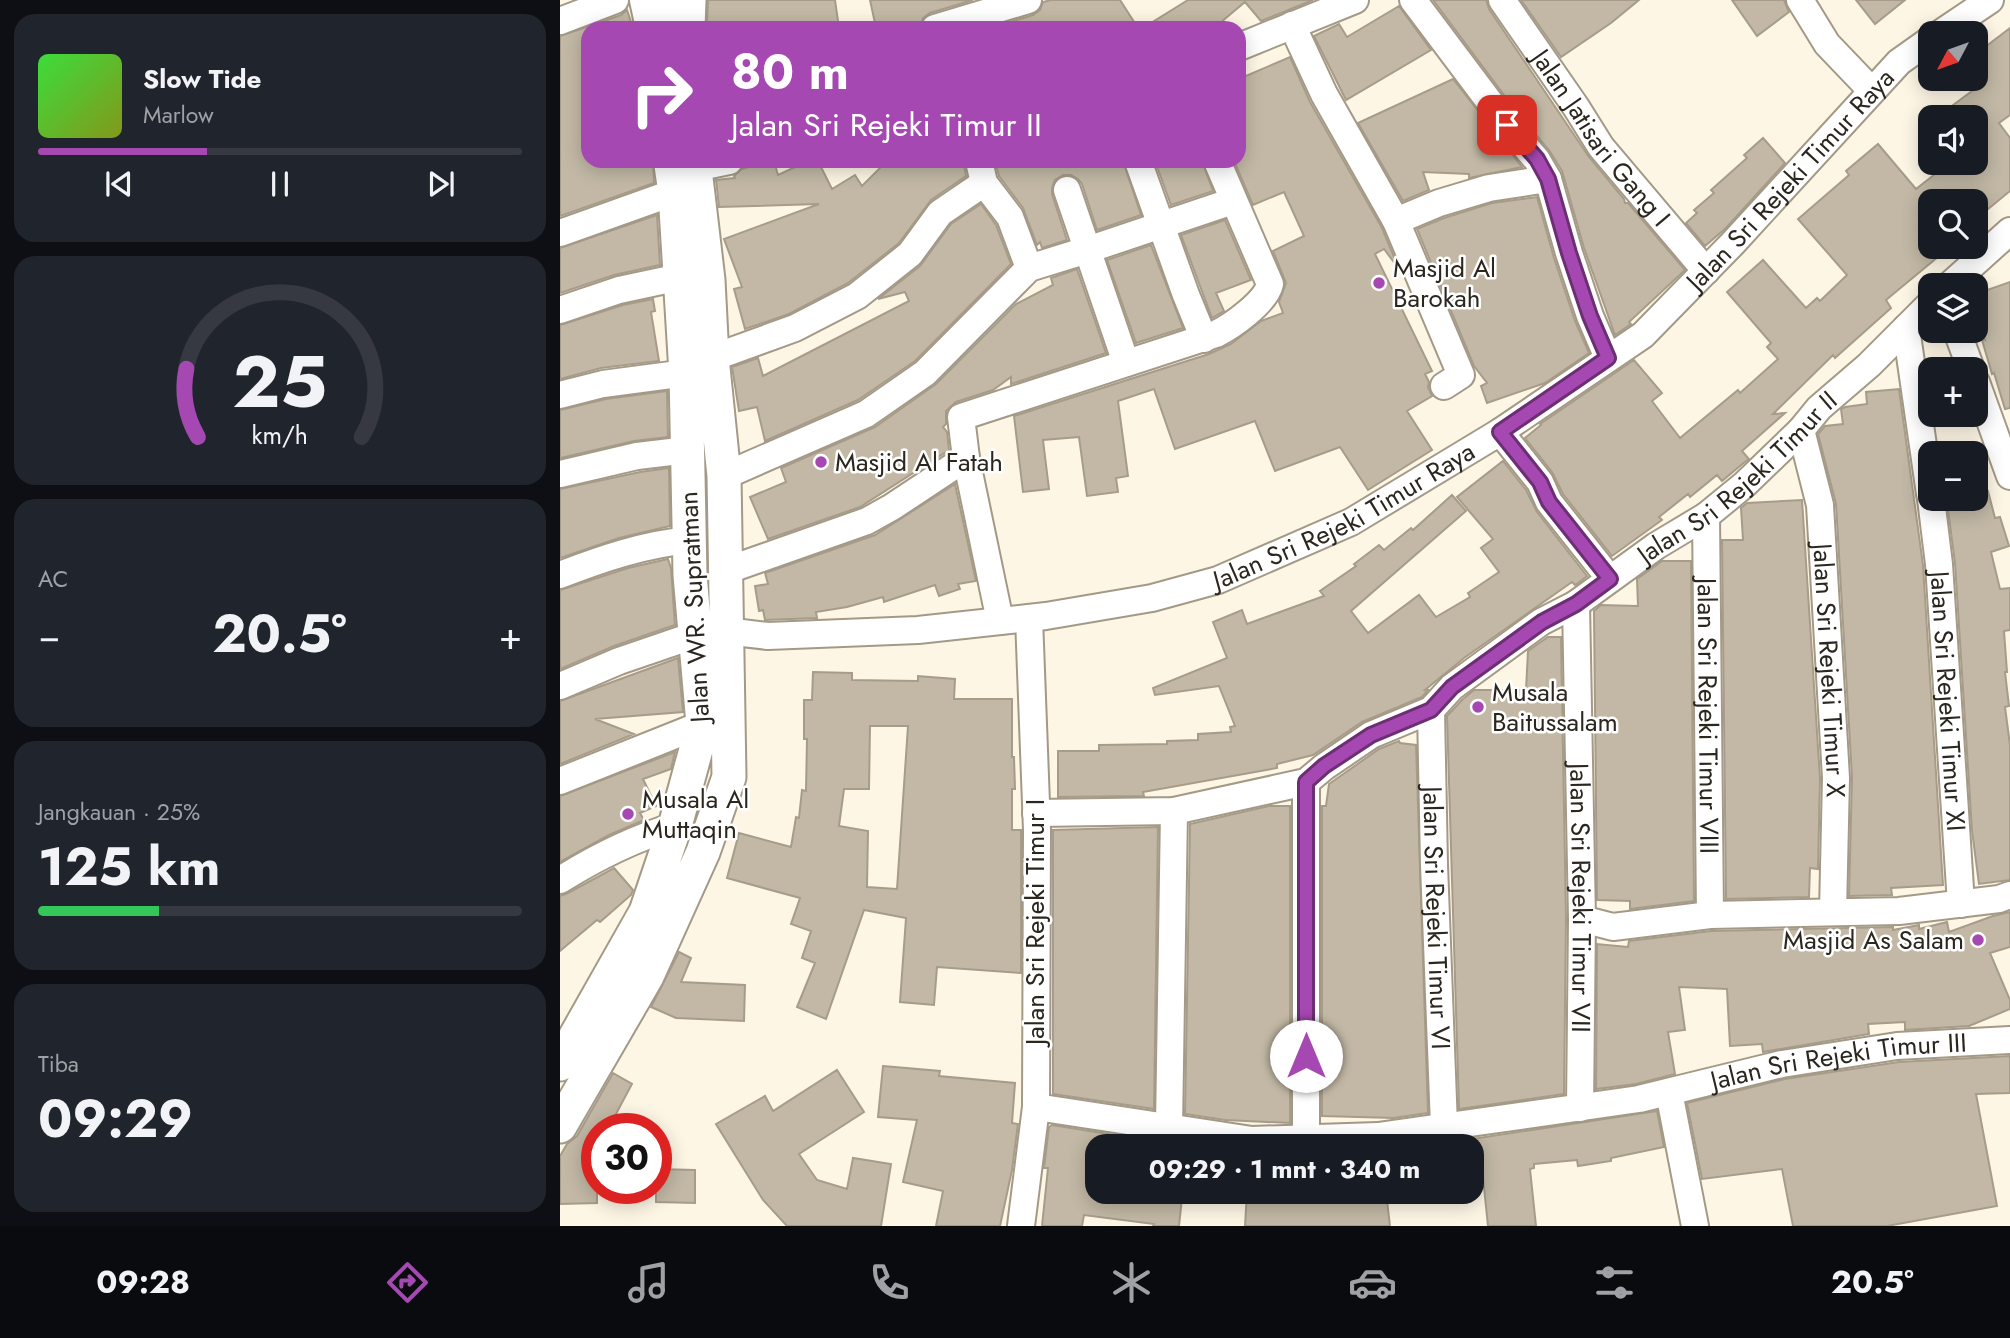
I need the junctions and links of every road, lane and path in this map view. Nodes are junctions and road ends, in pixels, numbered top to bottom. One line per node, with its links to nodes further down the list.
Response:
1 (615, 0): 11 (street)
2 (643, 0): 12 (street)
3 (665, 0): 13 (main road)
4 (689, 0): 14 (main road)
5 (1028, 0): 15 (street)
6 (1354, 0): 17 (street)
7 (1413, 0): 25 (street)
8 (1503, 0): 34 (street, Jalan Jatisari Gang I)
9 (1800, 0): 20 (street)
10 (1990, 0): 16 (street)
11 (560, 21)
12 (648, 21)
13 (664, 21)
14 (688, 21)
15 (958, 21)
16 (1959, 21)
17 (1292, 24): 18 (street); 28 (street)
18 (1246, 44)
19 (1918, 49): 20 (street, Jalan Sri Rejeki Timur Raya)
20 (1872, 91): 34 (street, Jalan Sri Rejeki Timur Raya)
21 (1141, 168): 29 (street)
22 (1220, 168): 27 (street)
23 (684, 170): 31 (street); 36 (main road, Jalan WR. Supratman); 43 (main road, Jalan WR. Supratman)
24 (981, 172): 33 (street); 43 (street)
25 (1548, 179): 28 (street); 41 (street)
26 (1067, 190): 32 (street)
27 (1233, 201): 29 (street); 40 (street)
28 (1396, 221): 44 (street)
29 (1162, 225): 32 (street); 40 (street)
30 (2010, 231): 35 (street)
31 (560, 233)
32 (1087, 250): 33 (street); 42 (street)
33 (1030, 268): 53 (street, Jalan WR. Supratman)
34 (1706, 271): 41 (street, Jalan Sri Rejeki Timur Raya)
35 (1963, 273)
36 (680, 277): 37 (street); 43 (main road, Jalan WR. Supratman)
37 (560, 310)
38 (1918, 316): 39 (street, Jalan Sri Rejeki Timur II)
39 (1906, 328): 47 (street, Jalan Sri Rejeki Timur II); 49 (street, Jalan Sri Rejeki Timur XI)
40 (1210, 336): 42 (street)
41 (1608, 358): 48 (street, Jalan Sri Rejeki Timur Raya)
42 (1126, 363): 51 (street)
43 (699, 365): 45 (street); 50 (main road, Jalan WR. Supratman); 53 (main road, Jalan WR. Supratman)
44 (1444, 386)
45 (560, 395)
46 (1988, 416): 54 (street)
47 (1801, 430): 56 (street, Jalan Sri Rejeki Timur II); 76 (street, Jalan Sri Rejeki Timur X)
48 (1500, 432): 60 (street); 62 (street, Jalan Sri Rejeki Timur Raya)
49 (1923, 441)
50 (688, 450): 52 (street); 57 (main road, Jalan WR. Supratman)
51 (967, 458): 58 (street, Jalan WR. Supratman); 63 (street)
52 (560, 474)
53 (724, 477): 58 (main road, Jalan WR. Supratman)
54 (2010, 477)
55 (1933, 511): 75 (street, Jalan Sri Rejeki Timur XI)
56 (1706, 516): 60 (street, Jalan Sri Rejeki Timur II); 77 (street, Jalan Sri Rejeki Timur VIII)
57 (690, 540): 59 (street); 64 (main road, Jalan WR. Supratman)
58 (725, 571): 64 (main road, Jalan WR. Supratman)
59 (560, 575)
60 (1610, 579): 61 (street, Jalan Sri Rejeki Timur II)
61 (1576, 604): 66 (street, Jalan Sri Rejeki Timur II); 78 (street, Jalan Sri Rejeki Timur VII)
62 (1029, 618): 63 (street, Jalan Sri Rejeki Timur Raya); 71 (street, Jalan Sri Rejeki Timur I)
63 (1000, 621): 64 (street, Jalan Sri Rejeki Timur Raya)
64 (710, 633): 65 (street); 67 (main road, Jalan WR. Supratman); 84 (main road, Jalan WR. Supratman)
65 (560, 686)
66 (1431, 710): 69 (street, Jalan Sri Rejeki Timur II); 85 (street, Jalan Sri Rejeki Timur VI)
67 (703, 724): 68 (street); 72 (main road, Jalan WR. Supratman)
68 (560, 781)
69 (1306, 782): 70 (street, Jalan Sri Rejeki Timur II); 88 (street)
70 (1174, 811): 71 (street, Jalan Sri Rejeki Timur II); 86 (street)
71 (1036, 813): 82 (street, Jalan Sri Rejeki Timur I)
72 (675, 826): 73 (street); 80 (main road, Jalan WR. Supratman)
73 (560, 880)
74 (2010, 895): 75 (street)
75 (1961, 904): 76 (street)
76 (1833, 912): 77 (street)
77 (1710, 915): 78 (street)
78 (1582, 919): 83 (street, Jalan Sri Rejeki Timur VII)
79 (2010, 1040): 81 (street, Jalan Sri Rejeki Timur III)
80 (560, 1064)
81 (1669, 1092): 83 (street, Jalan Sri Rejeki Timur III); 91 (street)
82 (1036, 1107): 86 (street, Jalan Sri Rejeki Timur III); 90 (street, Jalan Sri Rejeki Timur I)
83 (1580, 1108): 85 (street, Jalan Sri Rejeki Timur III)
84 (560, 1126)
85 (1444, 1126): 89 (street, Jalan Sri Rejeki Timur III)
86 (1169, 1127): 87 (street, Jalan Sri Rejeki Timur III)
87 (1214, 1134)
88 (1306, 1134)
89 (1391, 1134)
90 (1021, 1226)
91 (1695, 1226)

